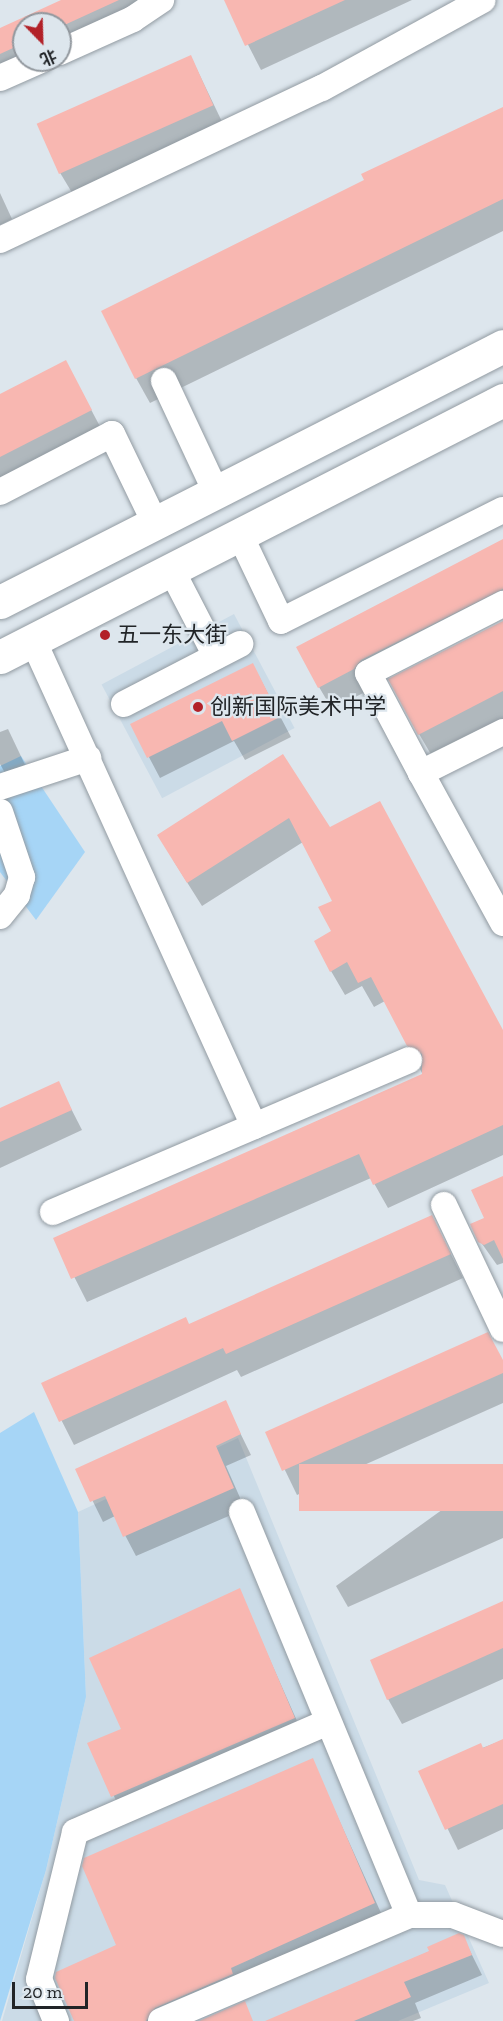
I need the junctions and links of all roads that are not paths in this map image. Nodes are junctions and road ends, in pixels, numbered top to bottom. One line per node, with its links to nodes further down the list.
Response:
1 (161, 0): 3 (street)
2 (483, 0): 4 (street)
3 (72, 47)
4 (0, 240)
5 (503, 346): 9 (main road)
6 (164, 381): 9 (street)
7 (503, 400): 12 (main road)
8 (0, 492): 11 (street)
9 (216, 492): 11 (main road)
10 (503, 510): 12 (street)
11 (155, 523): 14 (main road)
12 (240, 535): 13 (main road)
13 (171, 569): 16 (main road); 18 (street)
14 (0, 602)
15 (503, 603): 23 (street)
16 (33, 640): 19 (main road); 22 (street)
17 (240, 644): 18 (street)
18 (216, 656): 20 (street)
19 (0, 657)
20 (124, 704)
21 (503, 732): 23 (street)
22 (88, 758): 24 (street); 29 (street)
23 (421, 773): 27 (street)
24 (0, 787)
25 (0, 812): 26 (street)
26 (0, 915)
27 (503, 923)
28 (409, 1060): 29 (street)
29 (254, 1126): 31 (street)
30 (444, 1205): 32 (street)
31 (53, 1212)
32 (503, 1329)
33 (242, 1512): 34 (street)
34 (328, 1722): 35 (street); 37 (street)
35 (409, 1915): 36 (street); 38 (street)
36 (503, 1934)
37 (56, 2021)
38 (161, 2021)

